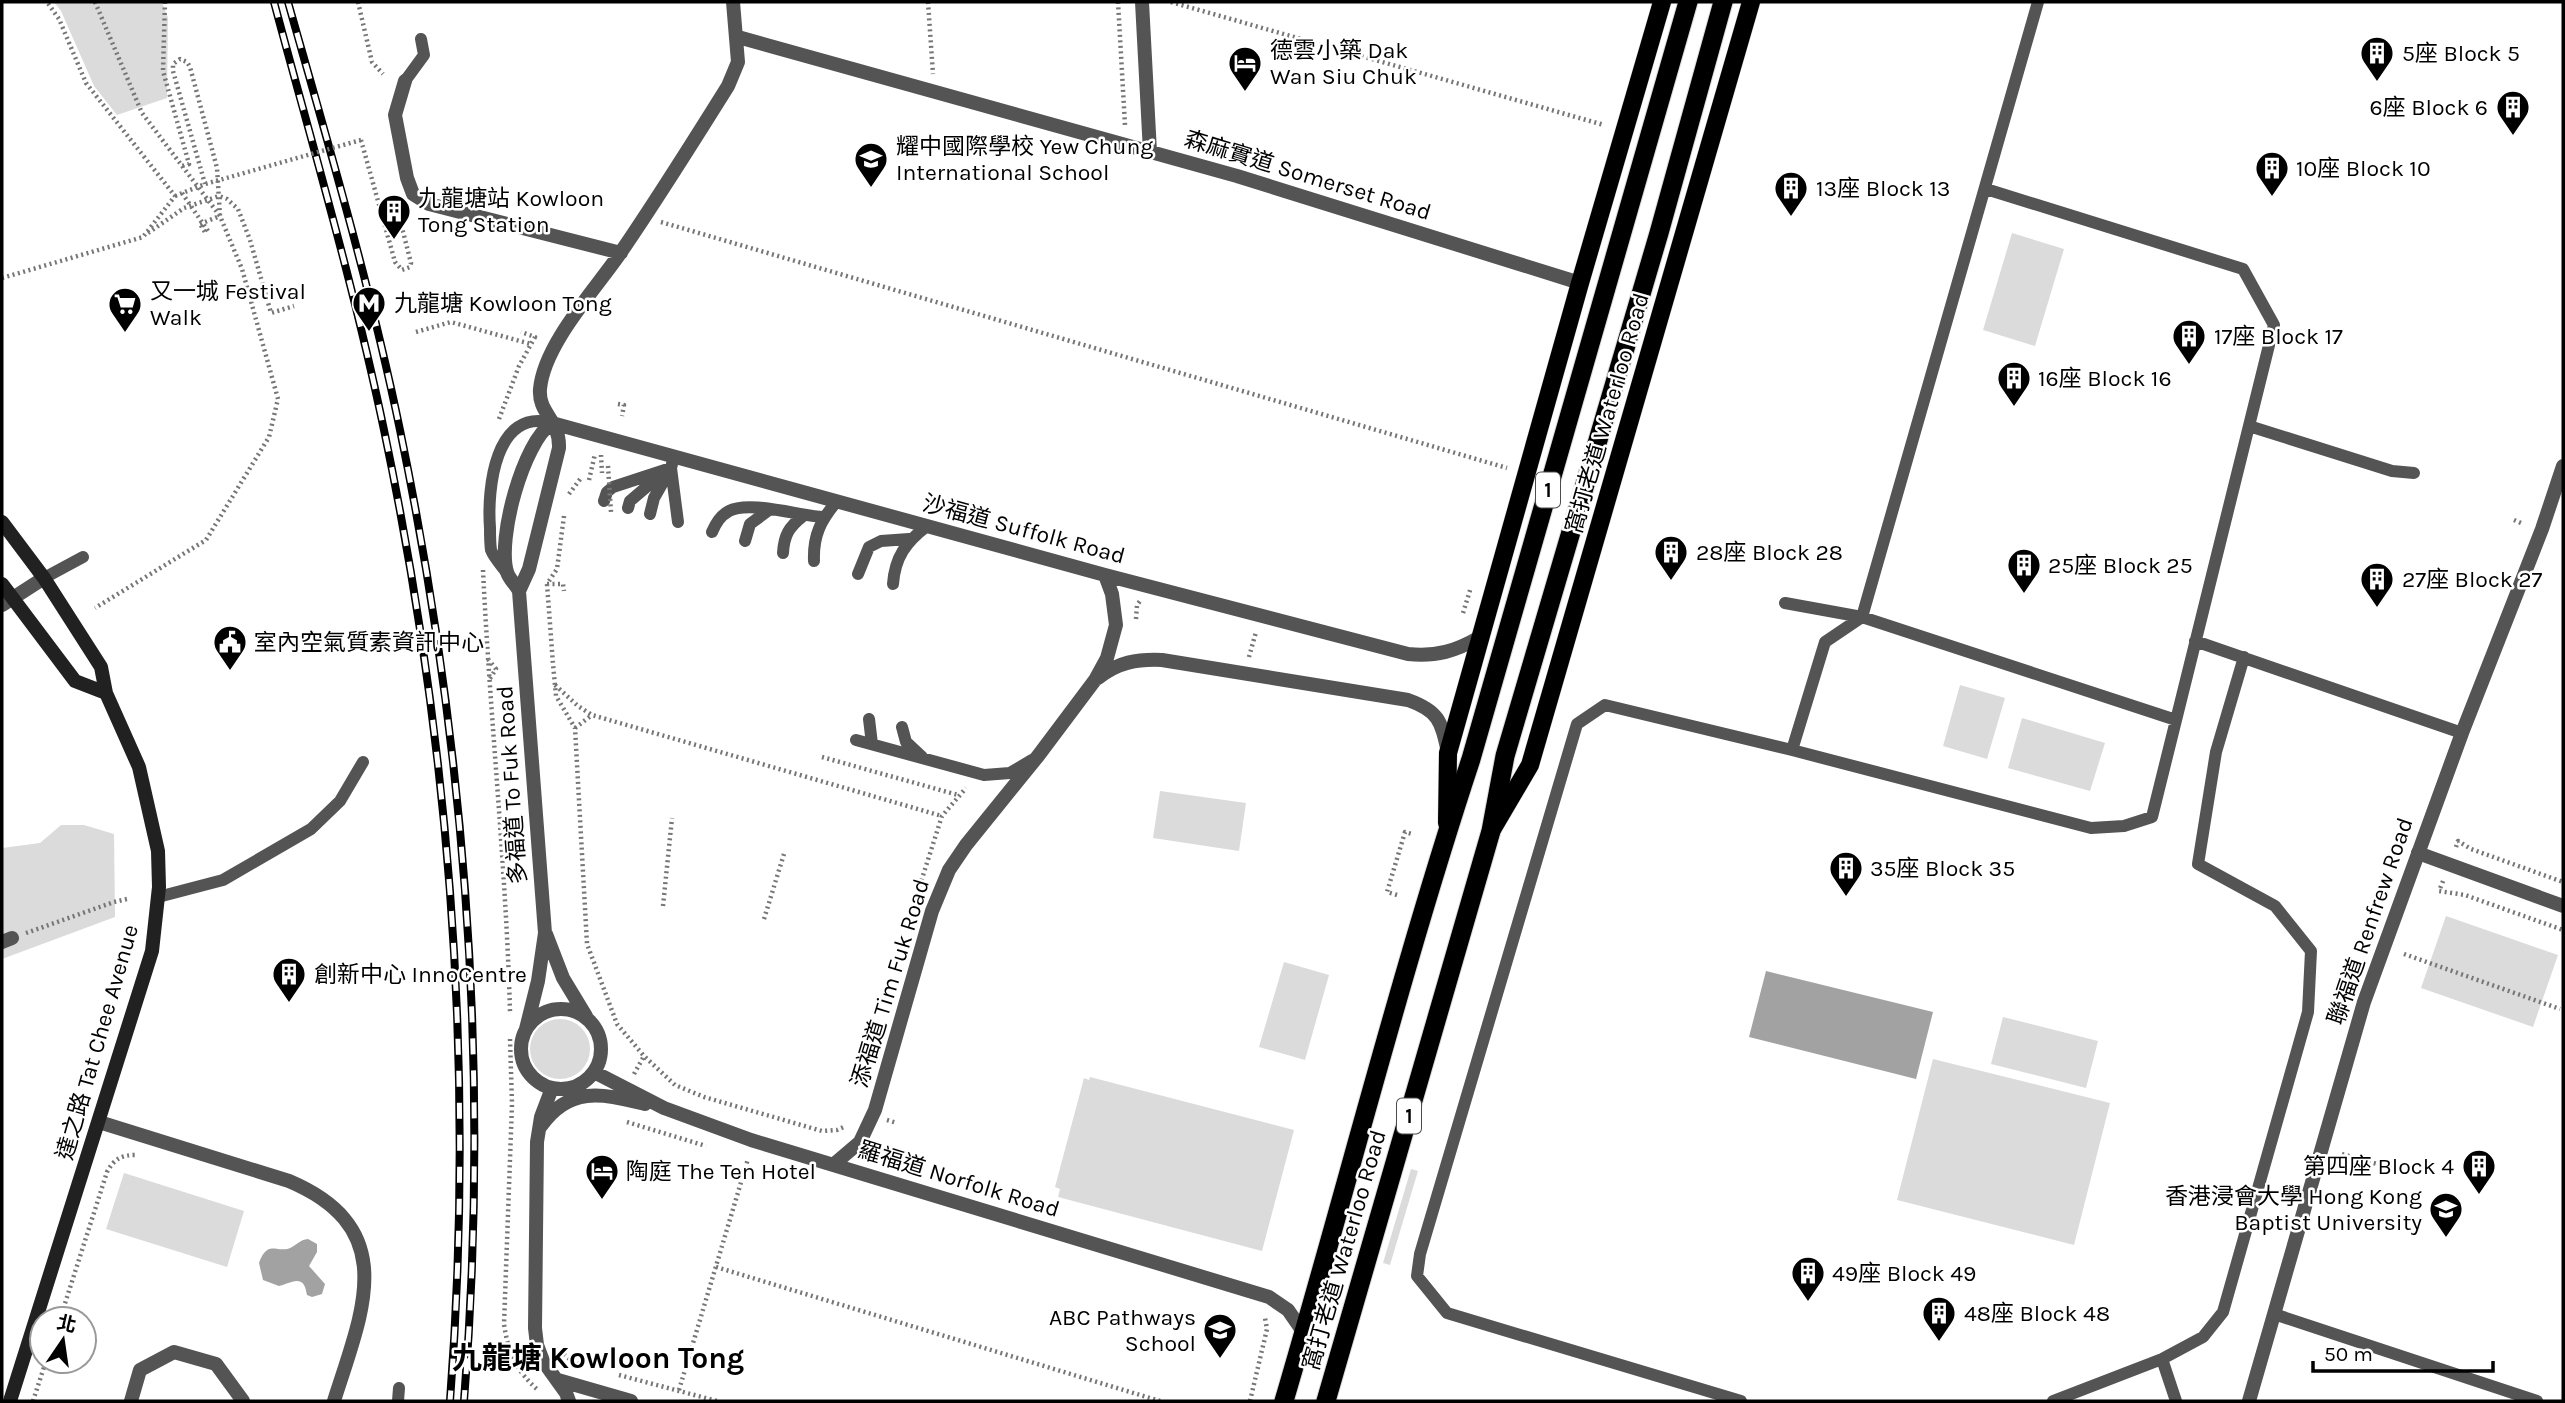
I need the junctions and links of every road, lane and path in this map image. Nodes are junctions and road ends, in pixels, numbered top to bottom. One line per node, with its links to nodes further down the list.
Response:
1 (47, 2): 27 (path)
2 (95, 2): 23 (path)
3 (165, 2): 23 (path)
4 (358, 2): 17 (path)
5 (733, 2): 15 (street)
6 (928, 2): 18 (path)
7 (1118, 2): 20 (path)
8 (1142, 2): 22 (street)
9 (1171, 2): 21 (path)
10 (1662, 2): 36 (main road, 窩打老道 Waterloo Road)
11 (1688, 2): 113 (highway, 窩打老道 Waterloo Road / 1)
12 (1723, 2): 111 (highway, 窩打老道 Waterloo Road / 1)
13 (1752, 2): 111 (main road, 窩打老道 Waterloo Road)
14 (2038, 2): 25 (lane)
15 (738, 37): 22 (street, 森麻實道 Somerset Road); 34 (street)
16 (421, 39): 19 (lane)
17 (383, 74)
18 (933, 75)
19 (405, 81): 34 (street)
20 (1125, 125)
21 (1604, 125)
22 (1150, 152): 36 (street, 森麻實道 Somerset Road)
23 (182, 166): 29 (path)
24 (205, 184): 26 (path, bridge); 28 (path); 31 (path, bridge)
25 (1986, 189): 45 (lane); 87 (lane)
26 (182, 193): 27 (path, bridge); 30 (path, bridge)
27 (175, 196): 33 (path)
28 (219, 196): 29 (path); 30 (path); 37 (path)
29 (206, 198): 30 (path); 33 (path)
30 (220, 216): 86 (path)
31 (399, 216)
32 (656, 220): 49 (path)
33 (143, 237): 35 (path)
34 (621, 253): 43 (street)
35 (2, 278)
36 (1580, 283): 88 (main road, 窩打老道 Waterloo Road)
37 (293, 306)
38 (416, 332): 40 (path)
39 (521, 332): 40 (path)
40 (531, 344): 44 (path)
41 (618, 404): 42 (path)
42 (622, 416)
43 (554, 424): 47 (street, 沙福道 Suffolk Road); 75 (street); 75 (lane); 82 (street, 多福道 To Fuk Road)
44 (495, 426)
45 (2249, 426): 51 (lane); 89 (lane)
46 (596, 450): 53 (path)
47 (673, 463): 55 (street, 沙福道 Suffolk Road); 57 (lane); 58 (lane); 60 (lane); 65 (lane)
48 (2563, 466): 99 (street, 聯福道 Renfrew Road)
49 (1507, 468)
50 (602, 473): 57 (path, bridge)
51 (2414, 473)
52 (581, 478): 54 (path)
53 (589, 480)
54 (568, 497)
55 (837, 501): 62 (lane); 67 (street, 沙福道 Suffolk Road)
56 (565, 505): 80 (path)
57 (607, 507)
58 (628, 508)
59 (769, 510): 61 (lane); 68 (lane); 70 (lane)
60 (650, 514)
61 (803, 516): 62 (lane); 71 (lane)
62 (823, 517): 73 (lane)
63 (2514, 520): 66 (path)
64 (2, 522): 78 (main road, 達之路 Tat Chee Avenue)
65 (678, 523)
66 (2521, 523)
67 (927, 526): 69 (lane); 77 (street, 沙福道 Suffolk Road)
68 (712, 532)
69 (909, 539): 76 (lane); 81 (lane)
70 (745, 541)
71 (783, 553)
72 (83, 556): 78 (lane)
73 (814, 561)
74 (483, 567): 131 (path)
75 (507, 573): 82 (street, 多福道 To Fuk Road)
76 (858, 574)
77 (1105, 575): 88 (street, 沙福道 Suffolk Road); 91 (street, 添福道 Tim Fuk Road)
78 (44, 578): 84 (street); 93 (main road, 達之路 Tat Chee Avenue)
79 (2, 584): 84 (main road)
80 (547, 584): 83 (path); 92 (path)
81 (893, 584)
82 (519, 591): 126 (street, 多福道 To Fuk Road)
83 (564, 591)
84 (7, 602): 93 (main road)
85 (1785, 604): 87 (lane)
86 (95, 608)
87 (1862, 617): 96 (lane); 102 (lane)
88 (1480, 637): 103 (main road, 窩打老道 Waterloo Road)
89 (2195, 641): 90 (lane); 96 (lane)
90 (2244, 657): 99 (lane); 155 (lane)
91 (1095, 680): 103 (street, 添福道 Tim Fuk Road); 104 (street, 添福道 Tim Fuk Road)
92 (555, 684): 94 (path); 97 (path)
93 (106, 693): 120 (main road, 達之路 Tat Chee Avenue)
94 (592, 715): 97 (path); 109 (path)
95 (869, 719): 101 (lane)
96 (2176, 720): 102 (lane)
97 (575, 727): 139 (path)
98 (902, 727): 106 (lane)
99 (2462, 733): 115 (street, 聯福道 Renfrew Road)
100 (856, 740): 101 (lane)
101 (872, 744): 106 (lane)
102 (1792, 750): 174 (lane)
103 (1448, 753): 113 (main road, 窩打老道 Waterloo Road)
104 (1038, 756): 106 (lane); 147 (street, 添福道 Tim Fuk Road)
105 (822, 757): 109 (path)
106 (925, 760)
107 (363, 762): 120 (lane)
108 (965, 790): 109 (path)
109 (958, 795)
110 (672, 818): 122 (path)
111 (1491, 831): 173 (highway, 窩打老道 Waterloo Road / 1)
112 (1412, 834): 119 (path)
113 (1447, 834): 153 (highway, 窩打老道 Waterloo Road / 1)
114 (2458, 841): 118 (path)
115 (2418, 853): 123 (street); 152 (street, 聯福道 Renfrew Road)
116 (784, 854): 124 (path)
117 (2444, 880): 125 (path)
118 (2563, 882)
119 (1397, 895)
120 (158, 897): 138 (main road, 達之路 Tat Chee Avenue)
121 (127, 899): 127 (path)
122 (663, 906)
123 (2563, 906)
124 (764, 919)
125 (2563, 930)
126 (545, 933): 130 (street, 多福道 To Fuk Road); 132 (street, 多福道 To Fuk Road)
127 (7, 940)
128 (2404, 954): 129 (path)
129 (2560, 1009)
130 (587, 1018): 132 (street); 134 (street, 多福道 To Fuk Road)
131 (510, 1024)
132 (526, 1029): 135 (street, 多福道 To Fuk Road)
133 (510, 1037): 166 (path)
134 (594, 1072): 135 (street); 136 (street, 羅福道 Norfolk Road)
135 (552, 1088): 140 (street)
136 (664, 1108): 140 (street); 147 (street, 羅福道 Norfolk Road)
137 (624, 1121): 141 (path)
138 (99, 1122): 161 (main road, 達之路 Tat Chee Avenue); 165 (street)
139 (815, 1129)
140 (537, 1132): 159 (street)
141 (711, 1147)
142 (2342, 1154): 148 (path)
143 (137, 1155): 150 (path)
144 (736, 1155): 145 (path)
145 (748, 1159): 146 (path); 149 (path)
146 (760, 1162)
147 (833, 1165): 153 (street, 羅福道 Norfolk Road)
148 (2402, 1171)
149 (716, 1267): 160 (path); 170 (path)
150 (64, 1305)
151 (1261, 1313): 171 (path)
152 (2274, 1314): 177 (street, 聯福道 Renfrew Road); 178 (lane)
153 (1304, 1333): 172 (highway, 窩打老道 Waterloo Road / 1)
154 (558, 1349): 156 (path)
155 (2162, 1359): 175 (lane); 176 (lane)
156 (593, 1368)
157 (615, 1374): 160 (path)
158 (41, 1375): 162 (path)
159 (558, 1380): 167 (street); 168 (street)
160 (679, 1390): 169 (path)
161 (10, 1401)
162 (33, 1401)
163 (131, 1401): 164 (street)
164 (243, 1401)
165 (334, 1401)
166 (545, 1401)
167 (569, 1401)
168 (631, 1401)
169 (717, 1401)
170 (1160, 1401)
171 (1250, 1401)
172 (1284, 1401)
173 (1326, 1401)
174 (1741, 1401)
175 (2053, 1401)
176 (2176, 1401)
177 (2249, 1401)
178 (2537, 1401)

